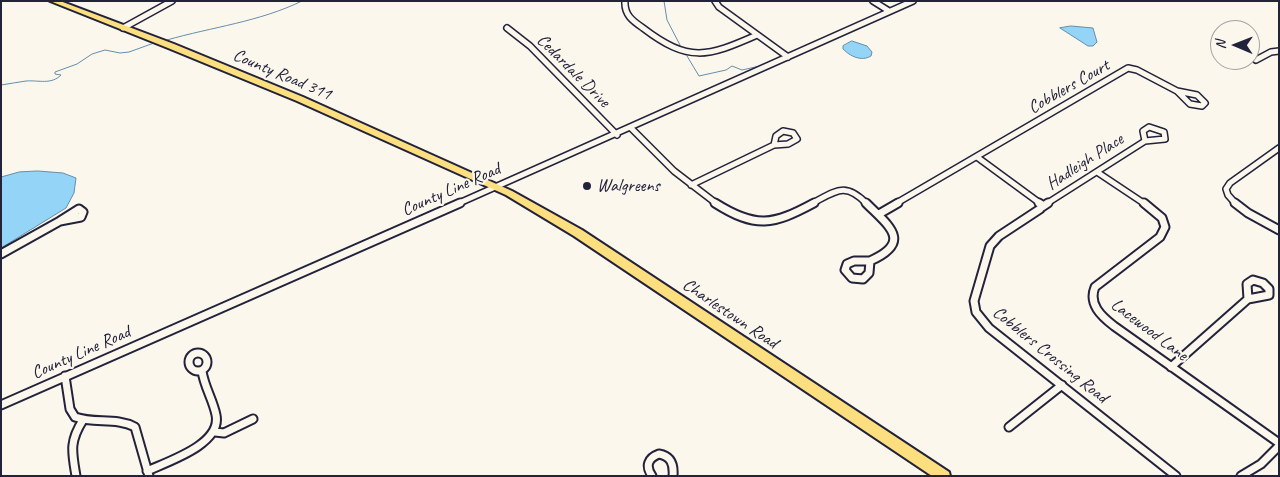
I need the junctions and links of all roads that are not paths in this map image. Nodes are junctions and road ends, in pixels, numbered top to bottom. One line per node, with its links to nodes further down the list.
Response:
1 (54, 1): 8 (main road, County Road 311)
2 (172, 1): 8 (street)
3 (624, 1): 10 (street)
4 (715, 1): 10 (street)
5 (873, 1): 7 (street)
6 (913, 1): 7 (street, County Line Road)
7 (889, 11): 12 (street, County Line Road)
8 (123, 28): 23 (main road, County Road 311)
9 (507, 28): 16 (street, Cedardale Drive)
10 (757, 35): 12 (street)
11 (1279, 51): 13 (street)
12 (788, 57): 15 (street, County Line Road)
13 (1260, 58)
14 (1177, 91): 14 (street, Cobblers Court); 20 (street, Cobblers Court)
15 (631, 128): 16 (street, County Line Road); 22 (street)
16 (617, 134): 23 (street, County Line Road)
17 (1145, 141): 21 (street, Hadleigh Place)
18 (774, 145): 22 (street)
19 (1279, 148): 27 (street)
20 (977, 157): 24 (street); 25 (street)
21 (1097, 172): 24 (street, Hadleigh Place); 31 (street, Lacewood Lane)
22 (691, 185): 25 (street)
23 (494, 187): 33 (street, County Line Road); 45 (main road, Charlestown Road)
24 (1042, 208): 34 (street, Cobblers Crossing Road)
25 (879, 214): 29 (street)
26 (60, 220): 28 (street)
27 (1279, 230)
28 (1, 254)
29 (870, 261)
30 (1248, 299): 31 (street)
31 (1171, 366): 40 (street, Lacewood Lane)
32 (202, 370): 39 (street)
33 (65, 376): 35 (street, County Line Road); 37 (street)
34 (1062, 385): 38 (street); 46 (street, Cobblers Crossing Road)
35 (1, 404)
36 (254, 418): 39 (street)
37 (83, 420): 41 (street); 42 (street)
38 (1009, 427)
39 (215, 432): 41 (street)
40 (1279, 444): 47 (street)
41 (148, 473)
42 (76, 476)
43 (652, 476): 44 (street)
44 (673, 476)
45 (944, 476)
46 (1176, 476)
47 (1241, 476)

